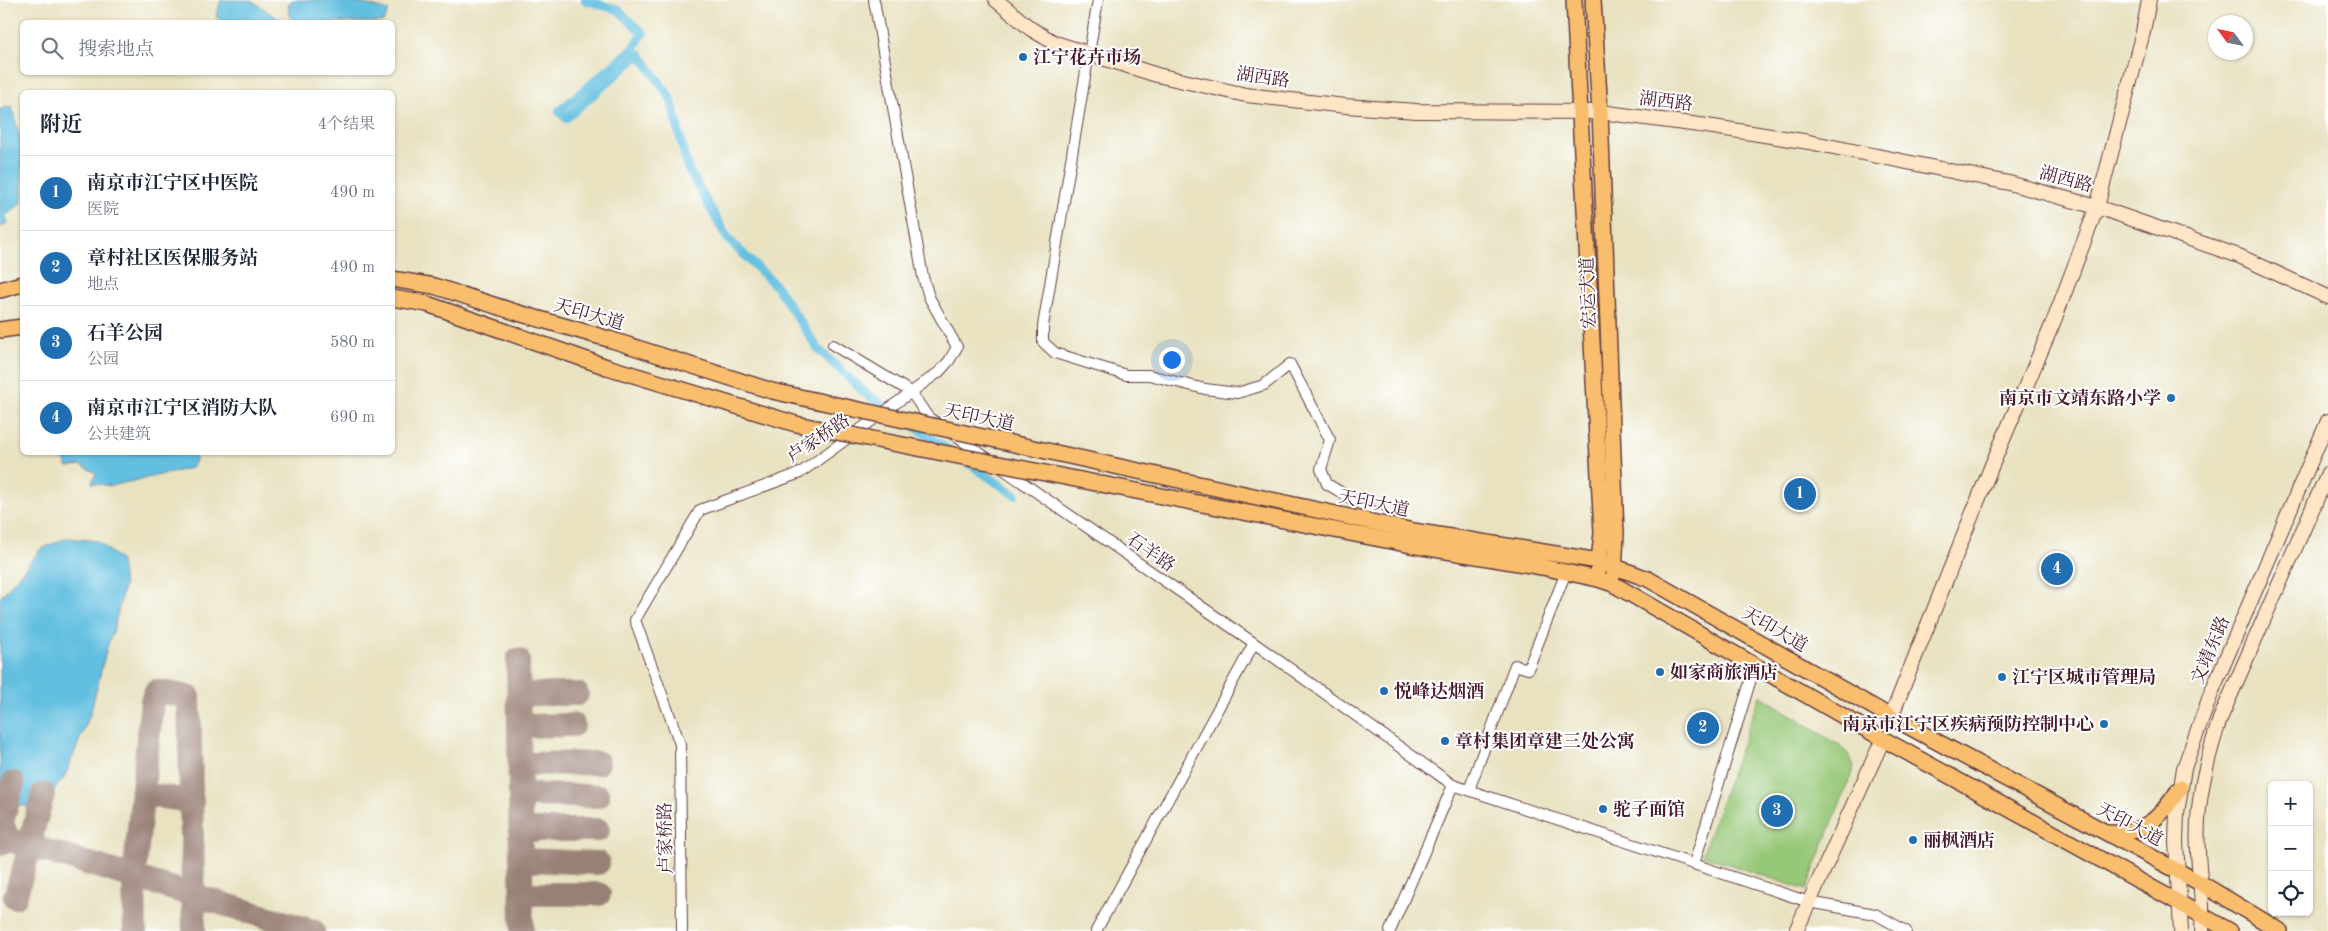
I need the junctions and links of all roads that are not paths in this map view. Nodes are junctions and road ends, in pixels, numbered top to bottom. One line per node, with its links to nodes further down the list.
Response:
1 (874, 0): 19 (street, 卢家桥路)
2 (996, 0): 7 (main road, 湖西路)
3 (1098, 0): 7 (street)
4 (1574, 0): 8 (main road, 宏运大道)
5 (1592, 0): 9 (main road, 宏运大道)
6 (2149, 0): 10 (main road)
7 (1089, 55): 8 (main road, 湖西路); 22 (street)
8 (1580, 111): 9 (main road, 湖西路); 23 (main road, 宏运大道)
9 (1600, 112): 10 (main road, 湖西路); 24 (main road, 宏运大道)
10 (2096, 207): 14 (main road, 湖西路); 30 (main road)
11 (395, 280): 22 (main road, 天印大道, bridge)
12 (20, 285): 13 (main road)
13 (0, 290)
14 (2328, 298)
15 (395, 299): 22 (main road, 天印大道, bridge)
16 (20, 327): 17 (main road)
17 (0, 330)
18 (833, 345): 19 (street, 石羊路)
19 (911, 392): 28 (street, 石羊路); 42 (street, 卢家桥路)
20 (2328, 422): 33 (main road, 文靖东路)
21 (2328, 472): 38 (main road, 文靖东路)
22 (1412, 538): 23 (main road, 天印大道); 25 (main road, 天印大道)
23 (1599, 560): 24 (main road, 天印大道); 26 (main road, 宏运大道)
24 (1615, 565): 27 (main road, 宏运大道); 30 (main road, 天印大道)
25 (1566, 572): 26 (main road, 天印大道); 34 (street)
26 (1598, 579): 27 (main road, 天印大道)
27 (1612, 584): 29 (main road, 天印大道)
28 (1254, 643): 32 (street, 石羊路); 43 (street)
29 (1756, 666): 31 (main road, 天印大道); 36 (street)
30 (1891, 716): 35 (main road, 天印大道)
31 (1883, 739): 39 (main road); 40 (main road, 天印大道)
32 (1453, 785): 34 (street, 石羊路); 44 (street)
33 (2180, 788): 35 (main road); 37 (main road, 文靖东路)
34 (1469, 790): 36 (street, 石羊路)
35 (2108, 834): 37 (main road, 天印大道)
36 (1694, 864): 39 (street, 石羊路)
37 (2177, 871): 38 (main road, 天印大道); 40 (main road, 文靖东路)
38 (2202, 884): 41 (main road, 文靖东路); 49 (main road, 天印大道)
39 (1809, 902): 45 (main road); 46 (street, 石羊路)
40 (2181, 905): 41 (main road, 天印大道); 47 (main road, 文靖东路)
41 (2202, 924): 48 (main road, 天印大道)
42 (682, 931)
43 (1096, 931)
44 (1390, 931)
45 (1796, 931)
46 (1906, 931)
47 (2181, 931)
48 (2230, 931)
49 (2280, 931)

